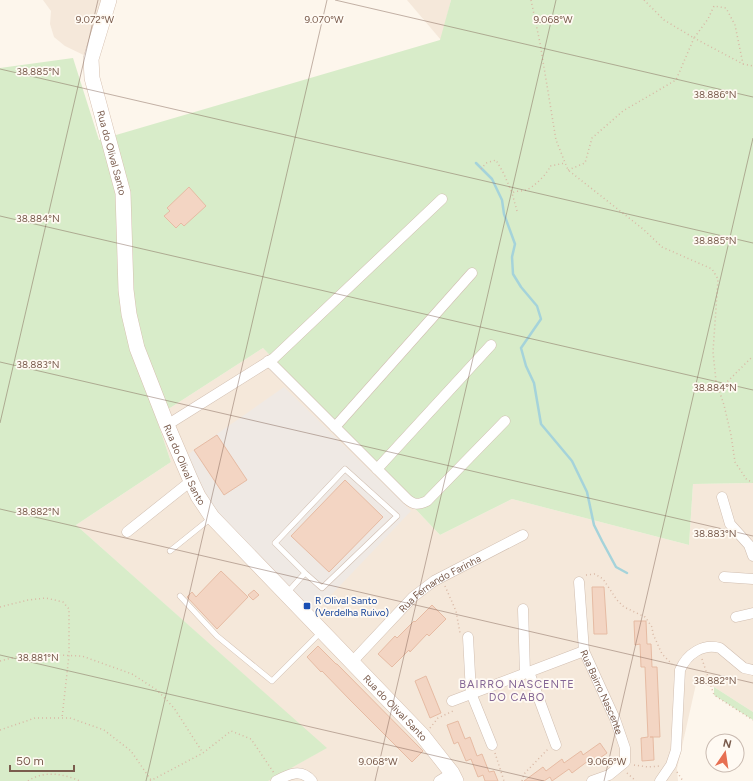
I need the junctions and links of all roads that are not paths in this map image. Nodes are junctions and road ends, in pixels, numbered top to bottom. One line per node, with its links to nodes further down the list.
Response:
1 (109, 0): 7 (street, Rua do Olival Santo)
2 (442, 199): 5 (street)
3 (472, 273): 8 (street)
4 (491, 345): 9 (street)
5 (268, 361): 7 (street); 8 (street)
6 (504, 421): 9 (street)
7 (167, 425): 10 (street, Rua do Olival Santo)
8 (335, 427): 9 (street)
9 (376, 469)
10 (191, 481): 12 (street, Rua do Olival Santo); 13 (street)
11 (722, 497): 16 (street)
12 (212, 517): 15 (lane); 21 (street, Rua do Olival Santo)
13 (127, 532)
14 (523, 535): 29 (street, Rua Fernando Farinha)
15 (170, 551)
16 (753, 556)
17 (305, 573): 17 (lane); 21 (lane)
18 (724, 577): 19 (street)
19 (753, 579)
20 (579, 582): 28 (street, Rua Bairro Nascente)
21 (286, 593): 26 (street, Rua do Olival Santo)
22 (180, 596): 26 (lane)
23 (523, 609): 31 (street)
24 (753, 613): 25 (street)
25 (736, 617)
26 (322, 631): 29 (street, Rua do Olival Santo)
27 (468, 637): 32 (street)
28 (584, 651): 31 (street); 40 (street, Rua Bairro Nascente)
29 (352, 662): 36 (street, Rua do Olival Santo)
30 (753, 670): 41 (street)
31 (527, 672): 32 (street); 35 (street)
32 (471, 694): 33 (street); 34 (street)
33 (452, 701)
34 (492, 745)
35 (556, 745)
36 (454, 777): 39 (street)
37 (277, 780): 38 (street)
38 (312, 781)
39 (439, 781)
40 (592, 781)
41 (660, 781)

